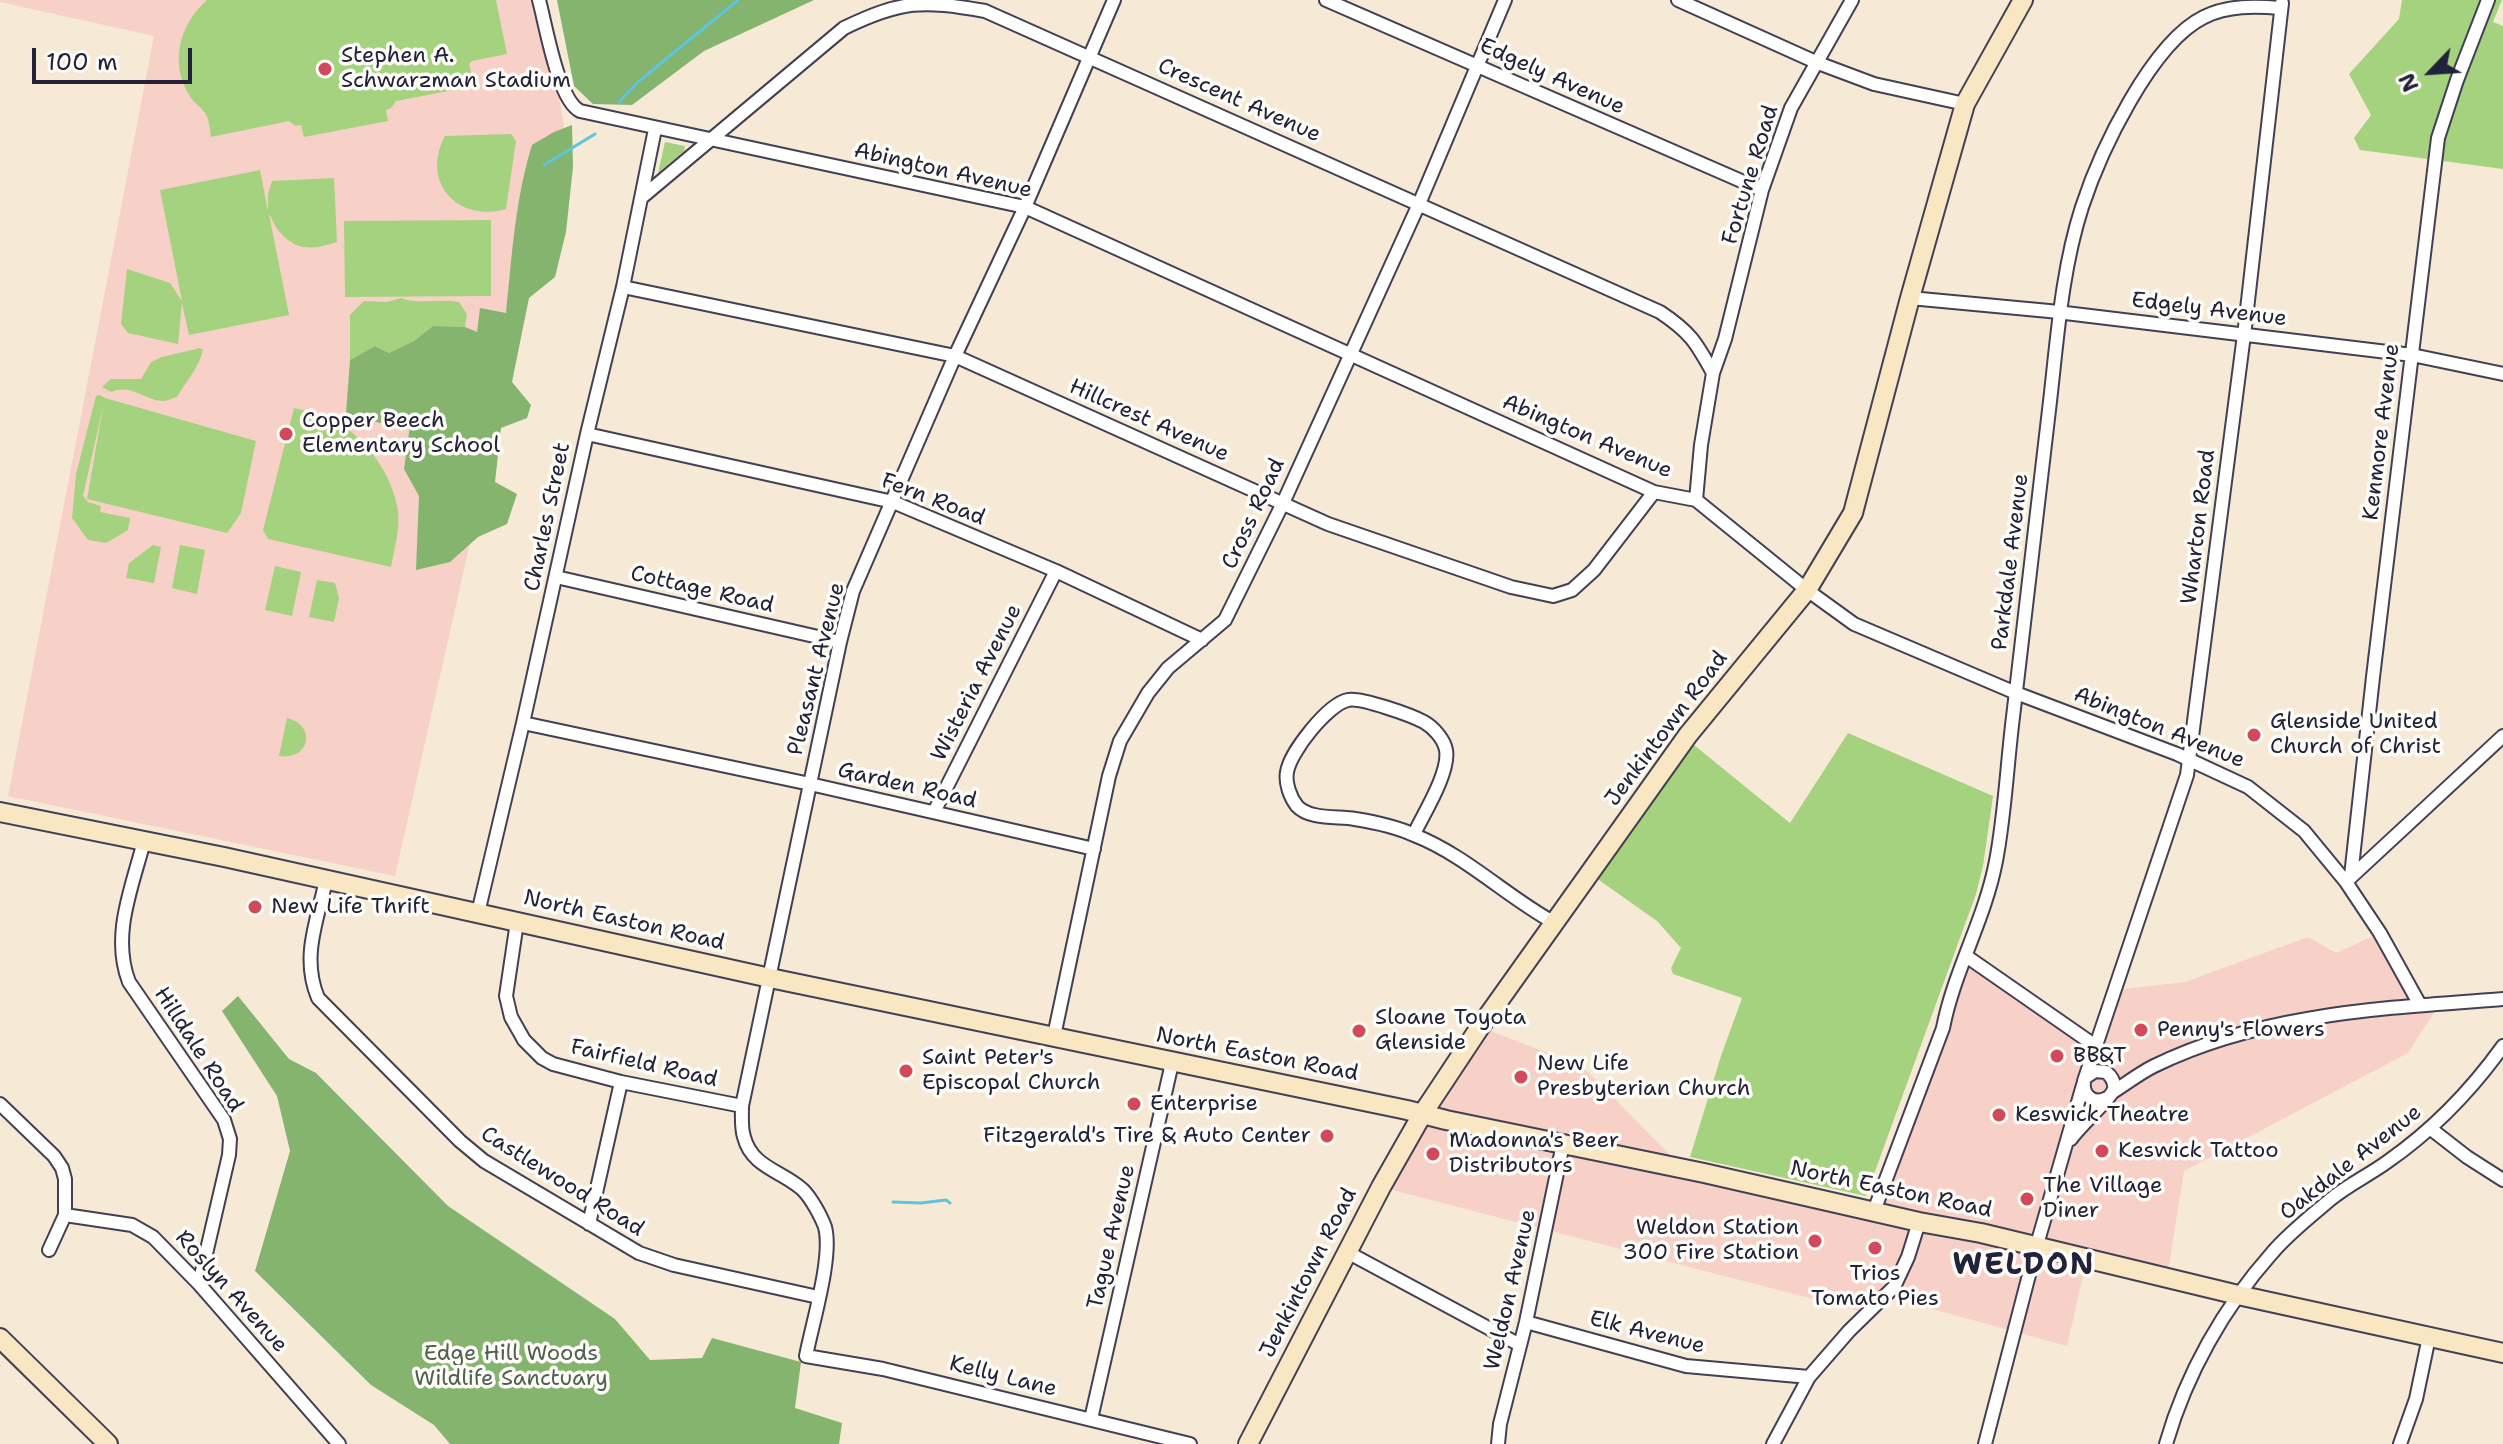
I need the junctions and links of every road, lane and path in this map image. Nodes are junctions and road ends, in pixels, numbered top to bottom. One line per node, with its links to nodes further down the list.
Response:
1 (539, 0): 14 (street, Abington Avenue)
2 (1114, 0): 10 (street, Pleasant Avenue)
3 (1326, 0): 12 (street, Edgely Avenue)
4 (1505, 0): 12 (street, Cross Road)
5 (1678, 0): 11 (street)
6 (1852, 0): 11 (street, Fortune Road)
7 (2023, 0): 13 (main road, Jenkintown Road)
8 (2488, 0): 25 (street, Kenmore Avenue)
9 (2282, 4): 22 (street, Parkdale Avenue); 23 (street, Wharton Road)
10 (1089, 56): 15 (street, Crescent Avenue); 18 (street, Crescent Avenue); 19 (street, Pleasant Avenue)
11 (1818, 63): 13 (street); 16 (street, Fortune Road)
12 (1478, 66): 16 (street, Edgely Avenue); 18 (street, Cross Road)
13 (1965, 104): 21 (main road, Jenkintown Road)
14 (655, 129): 15 (street, Abington Avenue); 17 (street, Charles Street)
15 (710, 140): 17 (street, Crescent Avenue); 19 (street, Abington Avenue)
16 (1762, 190): 27 (street, Fortune Road)
17 (641, 198): 20 (street, Charles Street)
18 (1419, 204): 24 (street, Cross Road); 27 (street, Crescent Avenue)
19 (1025, 207): 24 (street, Abington Avenue); 26 (street, Pleasant Avenue)
20 (623, 287): 26 (street, Hillcrest Avenue); 29 (street, Charles Street)
21 (1910, 298): 22 (street, Edgely Avenue); 36 (main road, Jenkintown Road)
22 (2060, 313): 23 (street, Edgely Avenue); 39 (street, Parkdale Avenue)
23 (2244, 334): 25 (street, Edgely Avenue); 42 (street, Wharton Road)
24 (1349, 355): 30 (street, Abington Avenue); 33 (street, Cross Road)
25 (2412, 355): 28 (street, Edgely Avenue); 49 (street, Kenmore Avenue)
26 (955, 356): 32 (street, Pleasant Avenue); 33 (street, Hillcrest Avenue)
27 (1713, 373): 31 (street)
28 (2503, 374)
29 (587, 434): 32 (street, Fern Road); 35 (street, Charles Street)
30 (1654, 492): 31 (street, Abington Avenue); 33 (street, Hillcrest Avenue)
31 (1696, 500): 36 (street, Abington Avenue)
32 (893, 502): 34 (street, Fern Road); 38 (street, Pleasant Avenue)
33 (1283, 503): 37 (street, Cross Road)
34 (1056, 571): 37 (street, Fern Road); 45 (street, Wisteria Avenue)
35 (556, 577): 38 (street, Cottage Road); 40 (street, Charles Street)
36 (1807, 590): 39 (street, Abington Avenue); 53 (main road, Jenkintown Road)
37 (1202, 640): 48 (street, Cross Road)
38 (840, 642): 43 (street, Pleasant Avenue)
39 (2016, 693): 42 (street, Abington Avenue); 54 (street, Parkdale Avenue)
40 (523, 723): 43 (street, Garden Road); 51 (street, Charles Street)
41 (2503, 736): 49 (street)
42 (2189, 759): 49 (street, Abington Avenue); 60 (street, Wharton Road)
43 (810, 784): 45 (street, Garden Road); 55 (street, Pleasant Avenue)
44 (0, 812): 47 (main road, North Easton Road)
45 (934, 812): 48 (street, Garden Road)
46 (1414, 834): 46 (street); 53 (street)
47 (144, 841): 50 (main road, North Easton Road); 81 (street, Hilldale Road)
48 (1094, 849): 58 (street, Cross Road)
49 (2349, 879): 57 (street, Abington Avenue)
50 (326, 880): 51 (main road, North Easton Road); 77 (street, Castlewood Road)
51 (478, 913): 52 (main road, North Easton Road)
52 (517, 922): 55 (main road, North Easton Road); 64 (street, Fairfield Road)
53 (1553, 922): 69 (main road, Jenkintown Road)
54 (1966, 956): 60 (street); 74 (street, Parkdale Avenue)
55 (770, 978): 58 (main road, North Easton Road); 68 (street, Pleasant Avenue)
56 (2503, 999): 57 (street)
57 (2420, 1005): 61 (street)
58 (1054, 1036): 62 (main road, North Easton Road)
59 (2503, 1046): 70 (street, Oakdale Avenue)
60 (2097, 1047): 63 (street); 65 (street, Wharton Road)
61 (2169, 1059): 63 (street); 66 (street)
62 (1172, 1063): 69 (main road, North Easton Road); 91 (street, Tague Avenue)
63 (2107, 1073): 65 (street); 66 (street)
64 (621, 1082): 68 (street, Fairfield Road); 77 (street)
65 (2084, 1083): 66 (street); 72 (street, Wharton Road)
66 (2110, 1096): 72 (street)
67 (0, 1104): 75 (street)
68 (742, 1106): 83 (street, Pleasant Avenue)
69 (1423, 1113): 71 (main road, North Easton Road); 80 (main road, Jenkintown Road)
70 (2431, 1129): 73 (street); 82 (street, Oakdale Avenue)
71 (1563, 1144): 74 (main road, North Easton Road); 84 (street, Weldon Avenue)
72 (2067, 1146): 78 (street, Wharton Road)
73 (2503, 1180)
74 (1874, 1211): 76 (main road, North Easton Road)
75 (65, 1215): 79 (street); 81 (street, Roslyn Avenue)
76 (1919, 1222): 78 (main road, North Easton Road); 90 (street)
77 (589, 1224): 83 (street, Castlewood Road)
78 (2036, 1248): 82 (main road, North Easton Road); 98 (street, Wharton Road)
79 (49, 1250)
80 (1347, 1252): 87 (street); 95 (main road, Jenkintown Road)
81 (199, 1284): 93 (street, Roslyn Avenue)
82 (2238, 1295): 85 (main road, North Easton Road); 99 (street, Oakdale Avenue)
83 (818, 1297): 89 (street, Pleasant Avenue)
84 (1526, 1322): 87 (street, Weldon Avenue); 90 (street, Elk Avenue)
85 (2429, 1337): 88 (main road, North Easton Road); 100 (street)
86 (0, 1338): 92 (main road)
87 (1520, 1345): 96 (street, Weldon Avenue)
88 (2503, 1353)
89 (806, 1356): 91 (street, Kelly Lane)
90 (1809, 1377): 97 (street)
91 (1091, 1419): 94 (street, Kelly Lane)
92 (108, 1444)
93 (339, 1444)
94 (1190, 1444)
95 (1248, 1444)
96 (1498, 1444)
97 (1773, 1444)
98 (1985, 1444)
99 (2166, 1444)
100 (2400, 1444)

